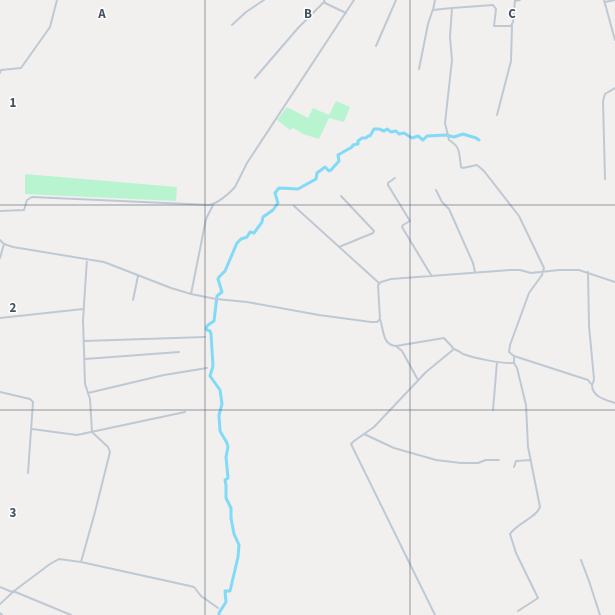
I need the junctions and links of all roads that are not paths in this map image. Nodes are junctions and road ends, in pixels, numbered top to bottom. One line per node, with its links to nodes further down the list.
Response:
1 (57, 0): 19 (street)
2 (264, 0): 14 (street)
3 (354, 0): 13 (street)
4 (396, 0): 17 (street)
5 (435, 0): 12 (street)
6 (520, 0): 9 (street)
7 (615, 0): 10 (street)
8 (324, 1): 13 (street); 20 (street)
9 (515, 1): 15 (street)
10 (605, 1): 16 (street)
11 (452, 8): 12 (street); 15 (street); 36 (street)
12 (433, 9): 18 (street)
13 (346, 13): 27 (street)
14 (232, 24)
15 (512, 26): 22 (street)
16 (615, 40)
17 (376, 46)
18 (419, 69)
19 (0, 71)
20 (255, 78)
21 (615, 88): 24 (street)
22 (497, 115)
23 (395, 178): 38 (street)
24 (605, 180)
25 (436, 190): 35 (street)
26 (341, 196): 32 (street)
27 (212, 205): 29 (street); 42 (street)
28 (294, 206): 32 (street)
29 (0, 211)
30 (0, 240): 31 (street)
31 (4, 244): 33 (street); 34 (street)
32 (339, 247): 41 (street)
33 (0, 258)
34 (86, 259): 39 (street); 44 (street)
35 (475, 272): 36 (street); 38 (street)
36 (544, 272): 37 (street); 52 (street)
37 (588, 272): 40 (street); 58 (street)
38 (431, 275): 41 (street)
39 (138, 276): 42 (street); 43 (street)
40 (615, 282)
41 (379, 283): 46 (street)
42 (191, 294): 46 (street)
43 (133, 300)
44 (83, 309): 45 (street); 48 (street)
45 (0, 318)
46 (380, 319): 49 (street)
47 (206, 337): 48 (street)
48 (84, 341): 53 (street)
49 (396, 346): 50 (street); 57 (street)
50 (454, 349): 54 (street); 57 (street)
51 (179, 352): 53 (street)
52 (514, 356): 55 (street); 58 (street)
53 (85, 359): 60 (street)
54 (497, 362): 55 (street); 62 (street)
55 (514, 363): 68 (street)
56 (207, 368): 60 (street)
57 (418, 380): 66 (street)
58 (592, 386): 61 (street)
59 (0, 392): 64 (street)
60 (88, 393): 65 (street)
61 (615, 403)
62 (493, 410)
63 (185, 412): 65 (street)
64 (32, 429): 65 (street); 70 (street)
65 (92, 432): 72 (street)
66 (364, 434): 67 (street); 79 (street)
67 (499, 460)
68 (531, 460): 69 (street); 77 (street)
69 (514, 467)
70 (28, 473)
71 (581, 560): 80 (street)
72 (81, 562): 74 (street); 76 (street)
73 (0, 587): 74 (street)
74 (13, 592): 75 (street); 78 (street)
75 (0, 604)
76 (218, 608)
77 (518, 611)
78 (71, 615)
79 (435, 615)
80 (600, 615)

